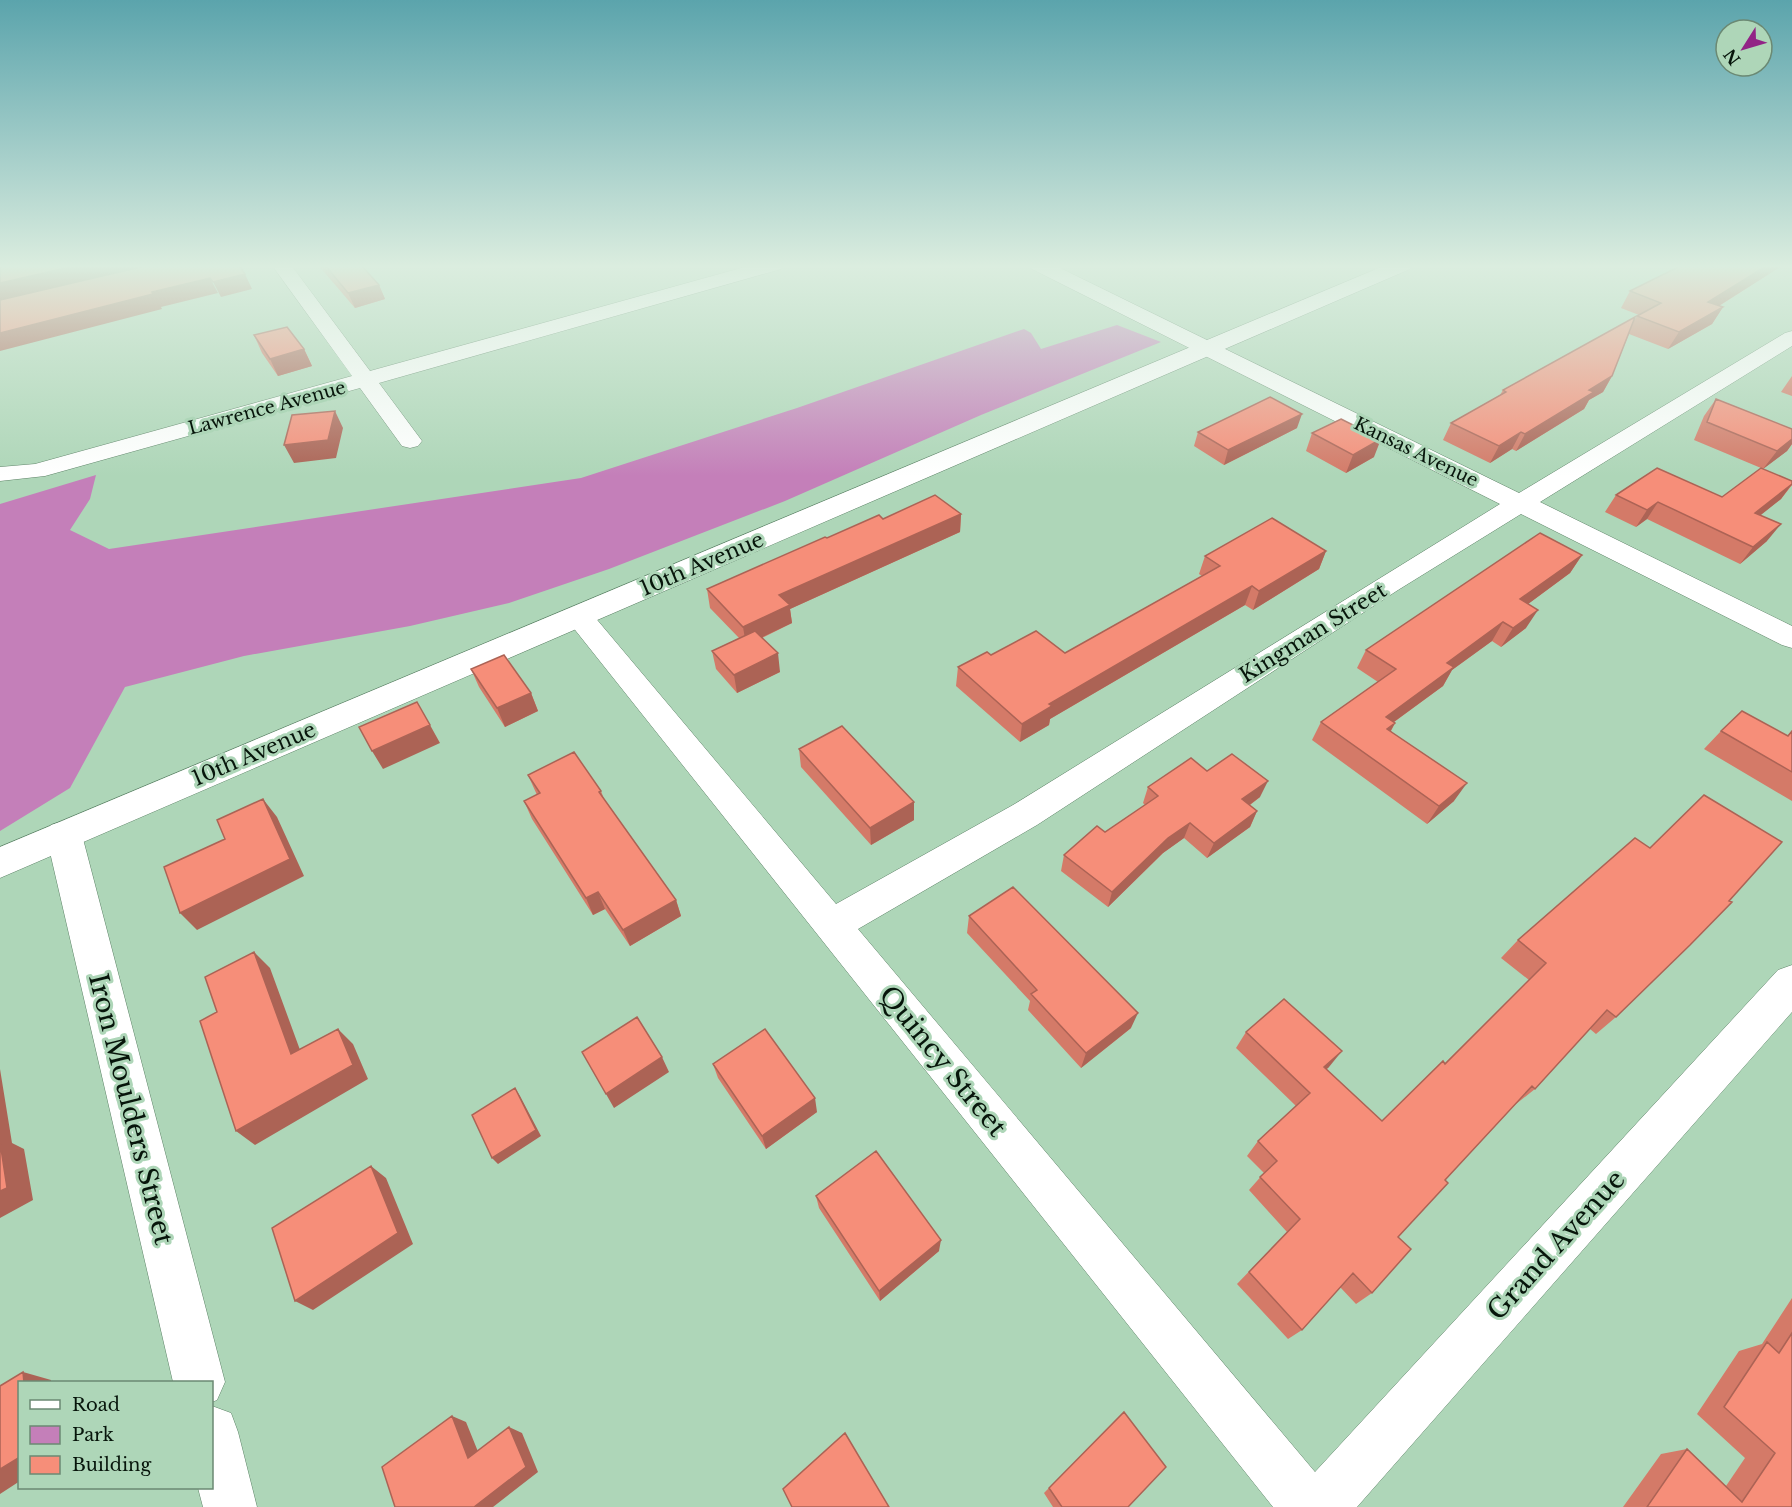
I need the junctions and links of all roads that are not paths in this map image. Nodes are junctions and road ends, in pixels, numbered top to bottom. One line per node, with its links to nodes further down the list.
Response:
1 (333, 335): 7 (street)
2 (527, 335): 7 (street, Lawrence Avenue)
3 (1180, 335): 6 (street, Kansas Avenue)
4 (1240, 335): 6 (street, 10th Avenue)
5 (1792, 337): 10 (street, Kingman Street)
6 (1208, 349): 10 (street, Kansas Avenue); 11 (street, 10th Avenue)
7 (366, 381): 8 (street); 9 (street, Lawrence Avenue)
8 (410, 441)
9 (0, 474)
10 (1520, 504): 12 (street, Kansas Avenue); 15 (street, Kingman Street)
11 (578, 616): 13 (street, 10th Avenue); 15 (street, Quincy Street)
12 (1792, 638)
13 (64, 836): 14 (street, 10th Avenue); 17 (street, Iron Moulders Street)
14 (0, 863)
15 (832, 925): 20 (street, Quincy Street)
16 (1792, 983): 21 (street, Grand Avenue)
17 (199, 1381)
18 (213, 1436): 19 (street)
19 (230, 1507)
20 (1308, 1507)
21 (1320, 1507)

